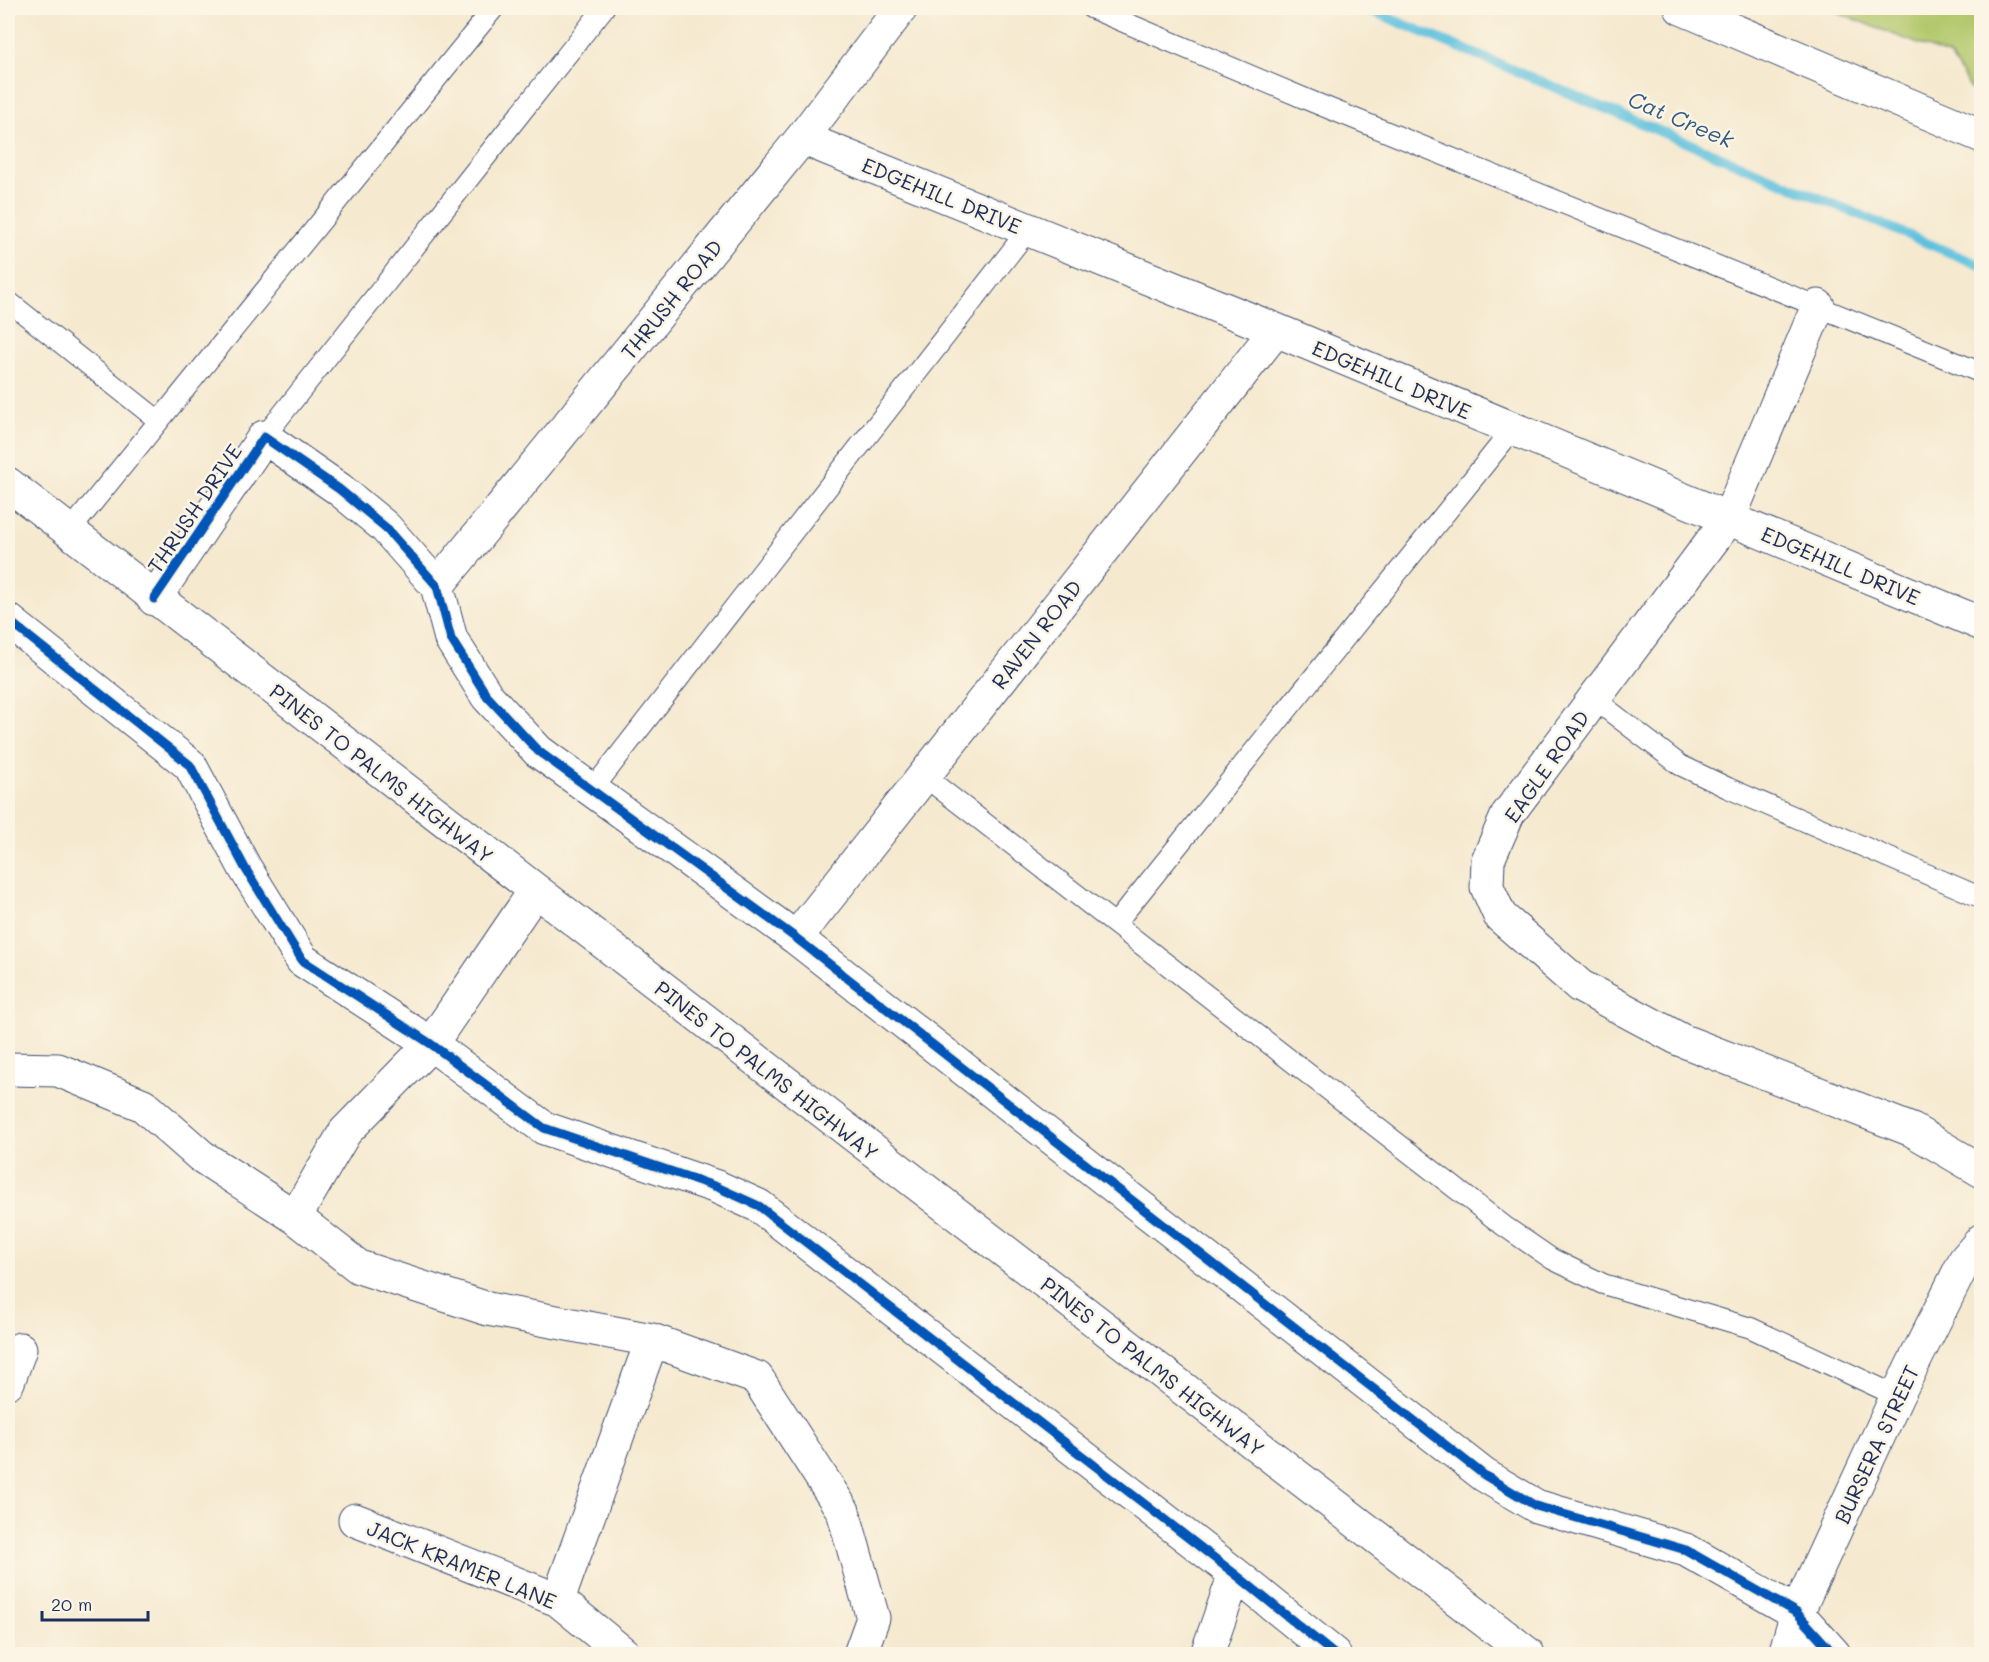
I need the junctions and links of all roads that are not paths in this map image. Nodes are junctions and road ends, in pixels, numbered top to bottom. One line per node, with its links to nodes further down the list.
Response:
1 (494, 8): 13 (lane)
2 (604, 8): 15 (lane)
3 (900, 8): 7 (street, THRUSH ROAD)
4 (1090, 8): 10 (lane)
5 (1681, 8): 6 (street)
6 (1982, 136)
7 (802, 138): 8 (street, EDGEHILL DRIVE); 19 (street, THRUSH ROAD)
8 (1028, 230): 11 (street, EDGEHILL DRIVE); 25 (lane)
9 (8, 302): 13 (lane)
10 (1818, 306): 12 (lane); 17 (street, EAGLE ROAD)
11 (1276, 330): 14 (street, EDGEHILL DRIVE); 24 (street, RAVEN ROAD)
12 (1982, 373)
13 (159, 421): 18 (lane)
14 (1513, 429): 17 (street, EDGEHILL DRIVE); 28 (lane)
15 (264, 437): 19 (street); 20 (street, THRUSH DRIVE)
16 (8, 484): 18 (street, PINES TO PALMS HIGHWAY)
17 (1729, 518): 22 (street, EDGEHILL DRIVE); 23 (street, EAGLE ROAD)
18 (69, 532): 20 (street, PINES TO PALMS HIGHWAY)
19 (437, 586): 25 (street)
20 (154, 598): 26 (street, PINES TO PALMS HIGHWAY)
21 (8, 620): 30 (street)
22 (1982, 624)
23 (1594, 699): 27 (lane); 32 (street, EAGLE ROAD)
24 (924, 776): 28 (lane); 29 (street, RAVEN ROAD)
25 (592, 790): 29 (street)
26 (535, 891): 30 (street); 47 (street, PINES TO PALMS HIGHWAY)
27 (1982, 898)
28 (1115, 924): 38 (lane)
29 (796, 938): 42 (street)
30 (431, 1044): 33 (street); 40 (street)
31 (8, 1069): 33 (street)
32 (1982, 1171)
33 (295, 1217): 35 (street)
34 (1982, 1240): 38 (street, BURSERA STREET)
35 (652, 1340): 41 (street); 44 (street)
36 (20, 1348): 37 (street)
37 (8, 1382)
38 (1897, 1396): 42 (street, BURSERA STREET)
39 (355, 1520): 41 (street, JACK KRAMER LANE)
40 (1235, 1574): 45 (street); 46 (street)
41 (558, 1600): 43 (street, JACK KRAMER LANE)
42 (1797, 1613): 48 (street, BURSERA STREET); 49 (street)
43 (624, 1654)
44 (860, 1654)
45 (1207, 1654)
46 (1334, 1654)
47 (1528, 1654)
48 (1785, 1654)
49 (1834, 1654)

